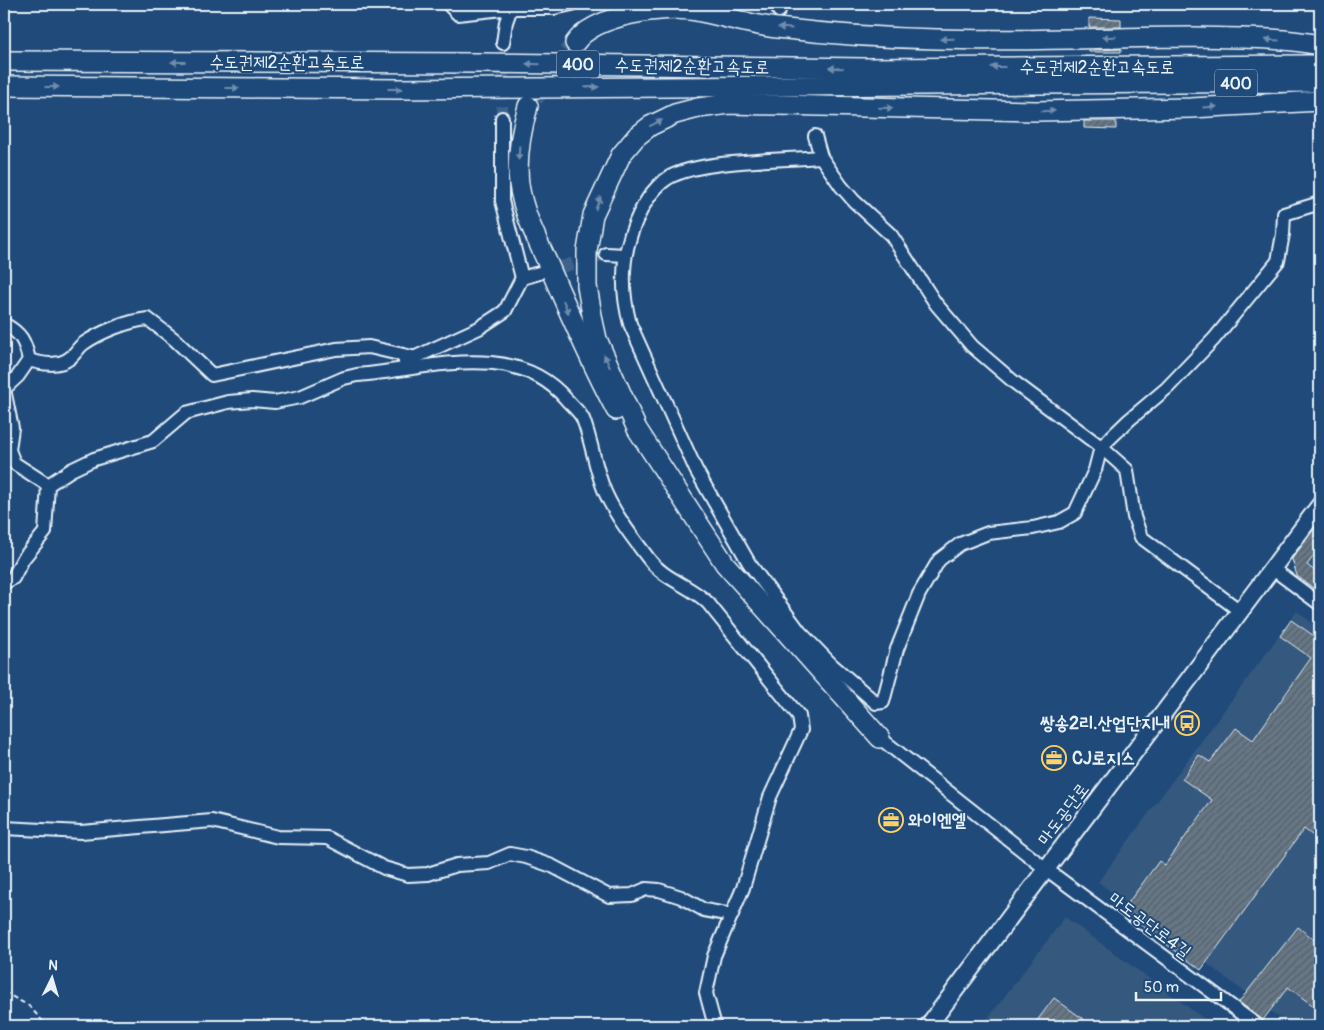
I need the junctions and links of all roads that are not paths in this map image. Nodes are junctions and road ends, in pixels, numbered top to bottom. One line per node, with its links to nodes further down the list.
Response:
1 (448, 4): 3 (street)
2 (572, 4): 3 (street)
3 (511, 8): 5 (street)
4 (575, 43): 6 (highway, one-way to 4)
5 (503, 44)
6 (1320, 44)
7 (4, 61): 8 (highway, 수도권제2순환고속도로 / 400, one-way to 7)
8 (1320, 65)
9 (1320, 82): 10 (highway, 수도권제2순환고속도로 / 400, one-way to 9)
10 (4, 86)
11 (1320, 101): 33 (highway, one-way to 11)
12 (528, 106): 33 (highway, one-way to 33)
13 (502, 118): 20 (street)
14 (815, 136): 15 (street)
15 (822, 156): 18 (street); 25 (street)
16 (1320, 203): 25 (street)
17 (606, 254): 18 (street)
18 (625, 254): 25 (street)
19 (539, 273): 20 (street)
20 (522, 278): 22 (street)
21 (4, 324): 23 (street)
22 (412, 357): 23 (street); 24 (street)
23 (29, 360): 26 (street)
24 (391, 372): 27 (street); 36 (street)
25 (1102, 447): 32 (street)
26 (8, 461): 27 (street)
27 (48, 486): 30 (street)
28 (1320, 505): 29 (main road, 마도공단로)
29 (1272, 569): 31 (street); 32 (main road, 마도공단로)
30 (4, 582)
31 (1320, 604)
32 (1240, 611): 35 (main road, 마도공단로)
33 (880, 738): 35 (street, 마도공단로4길)
34 (4, 828): 36 (street)
35 (1046, 869): 38 (main road, 마도공단로); 39 (street, 마도공단로4길)
36 (732, 914): 37 (street)
37 (715, 1026)
38 (928, 1026)
39 (1258, 1026)

